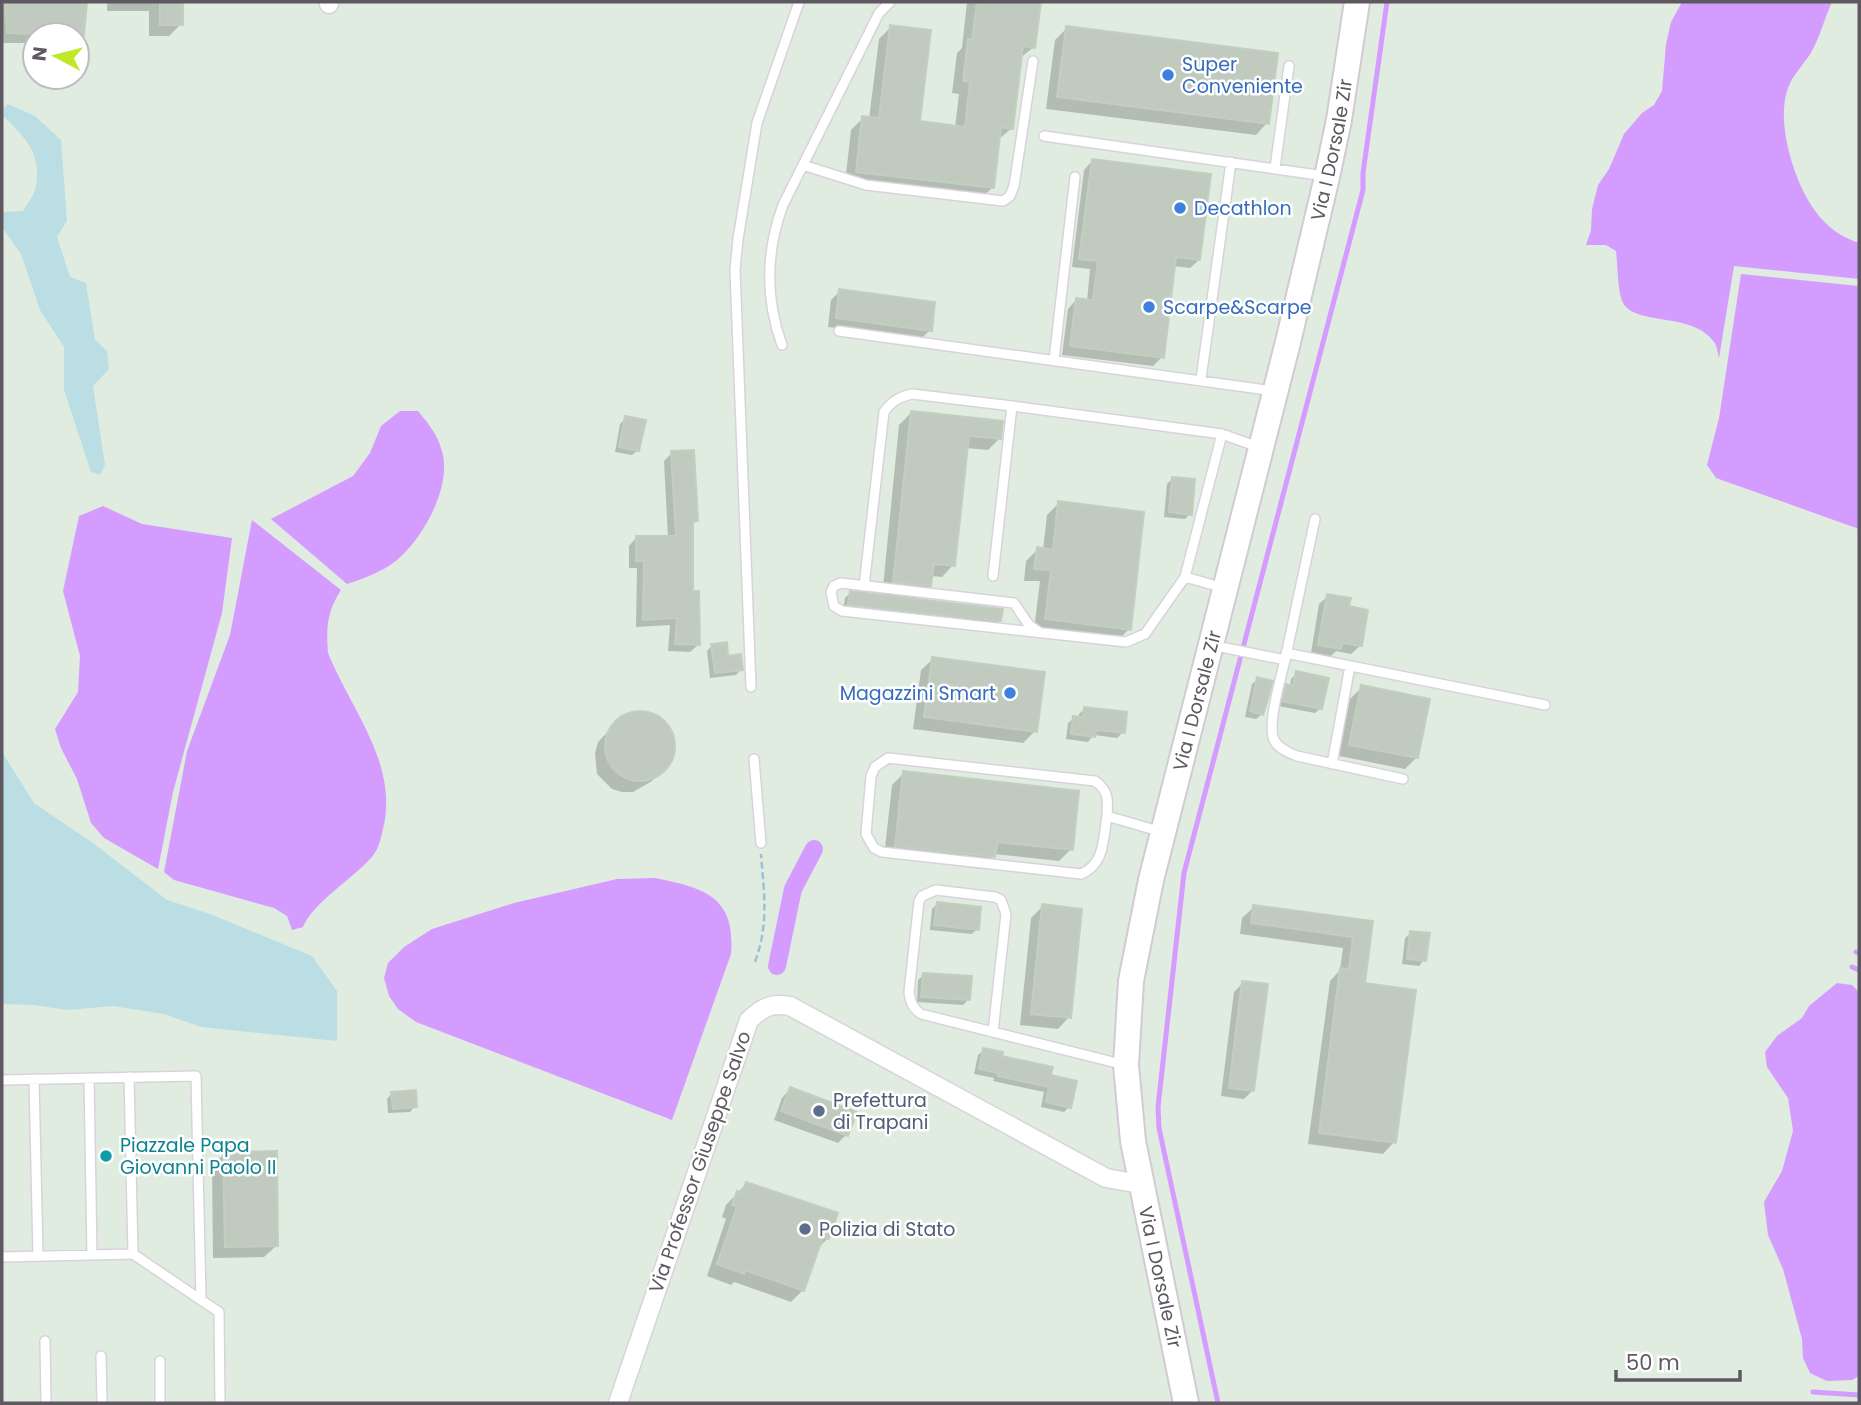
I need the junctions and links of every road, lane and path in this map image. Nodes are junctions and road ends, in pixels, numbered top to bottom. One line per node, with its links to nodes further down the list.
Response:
1 (799, 2): 29 (lane)
2 (890, 2): 8 (lane)
3 (1357, 2): 11 (main road, Via I Dorsale Zir)
4 (1033, 61): 8 (lane)
5 (1289, 65): 9 (lane)
6 (1044, 136): 7 (lane)
7 (1231, 162): 9 (lane); 15 (lane)
8 (803, 165): 13 (lane)
9 (1275, 168): 11 (lane)
10 (1074, 177): 14 (lane)
11 (1327, 177): 16 (main road, Via I Dorsale Zir)
12 (839, 331): 14 (lane)
13 (782, 345)
14 (1054, 360): 15 (lane)
15 (1201, 379): 16 (lane)
16 (1275, 391): 19 (main road, Via I Dorsale Zir)
17 (1012, 406): 18 (lane); 21 (lane); 23 (lane)
18 (1222, 434): 19 (lane); 22 (lane)
19 (1261, 448): 24 (main road, Via I Dorsale Zir)
20 (1315, 519): 27 (lane)
21 (993, 576)
22 (1185, 577): 24 (lane); 25 (lane)
23 (864, 586): 25 (lane); 25 (lane)
24 (1225, 588): 26 (main road, Via I Dorsale Zir)
25 (1039, 632)
26 (1223, 647): 27 (lane); 35 (main road, Via I Dorsale Zir)
27 (1285, 657): 28 (lane); 32 (lane)
28 (1350, 666): 30 (lane); 32 (lane)
29 (751, 687)
30 (1545, 705)
31 (754, 759): 36 (lane)
32 (1332, 764): 33 (lane)
33 (1402, 779)
34 (1107, 816): 34 (lane); 35 (lane)
35 (1164, 832): 39 (main road, Via I Dorsale Zir)
36 (761, 843): 37 (path)
37 (755, 962)
38 (993, 1032): 38 (lane); 39 (lane)
39 (1126, 1065): 44 (main road, Via I Dorsale Zir)
40 (129, 1077): 41 (lane); 45 (lane); 49 (lane)
41 (89, 1078): 42 (lane); 46 (lane)
42 (34, 1079): 43 (lane); 47 (lane)
43 (2, 1080)
44 (1140, 1184): 57 (street, Via Professor Giuseppe Salvo); 58 (main road, Via I Dorsale Zir)
45 (133, 1254): 46 (lane); 49 (lane)
46 (92, 1255): 47 (lane)
47 (38, 1256): 48 (lane)
48 (2, 1257)
49 (201, 1300): 56 (lane)
50 (45, 1340): 53 (lane)
51 (101, 1356): 54 (lane)
52 (160, 1361): 55 (lane)
53 (46, 1403)
54 (102, 1403)
55 (160, 1403)
56 (220, 1403)
57 (618, 1403)
58 (1186, 1403)

